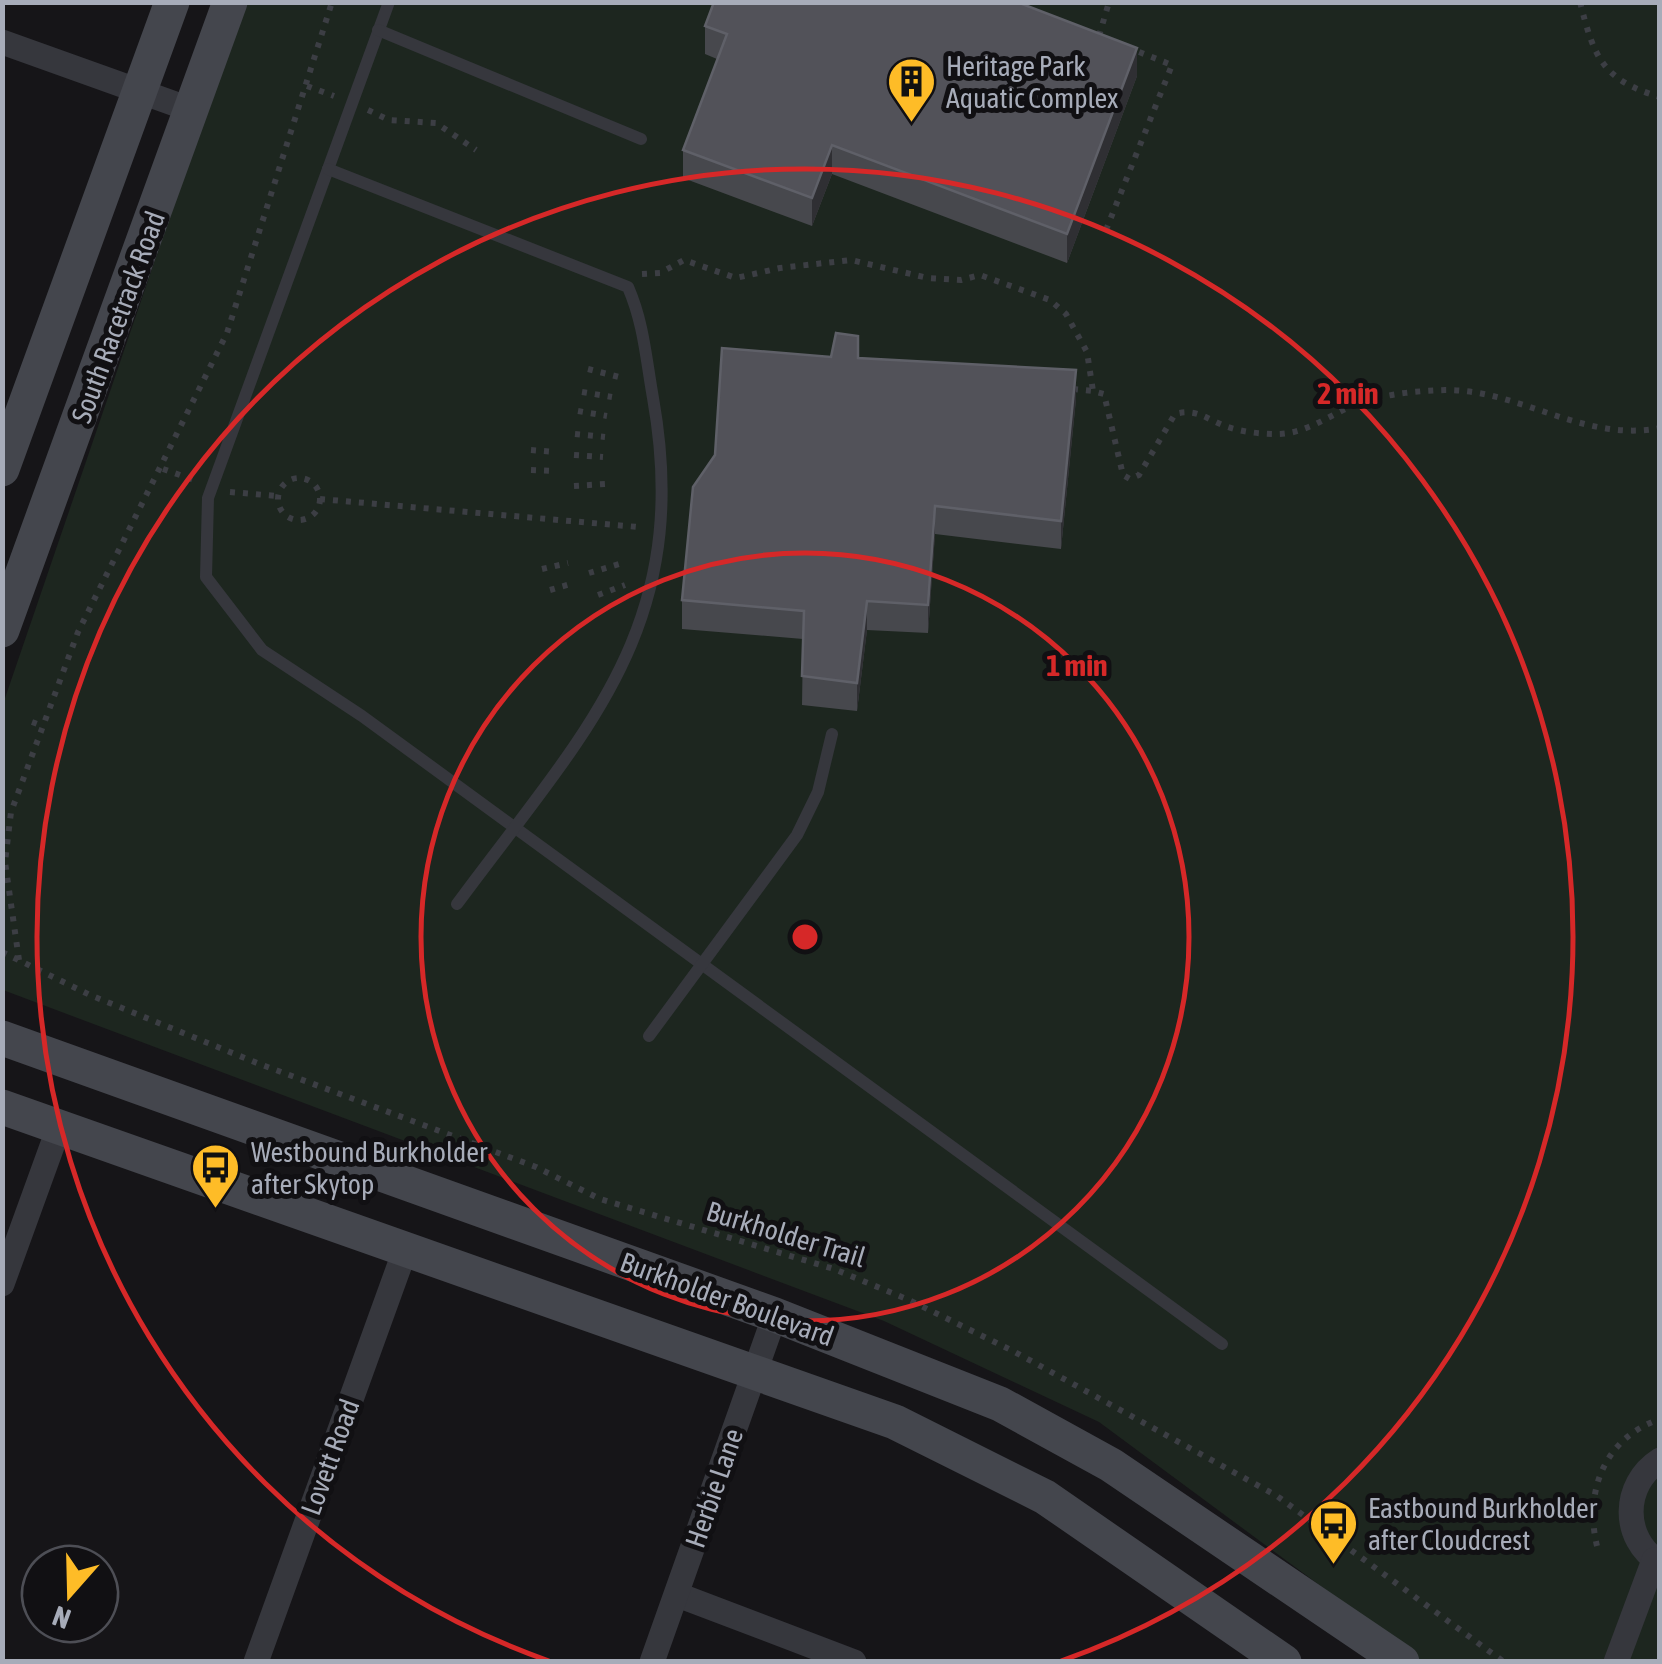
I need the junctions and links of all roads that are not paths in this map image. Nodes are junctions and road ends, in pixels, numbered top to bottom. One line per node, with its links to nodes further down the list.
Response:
1 (172, 2): 6 (main road, South Racetrack Road)
2 (230, 2): 7 (main road, South Racetrack Road)
3 (389, 2): 4 (lane)
4 (378, 30): 8 (lane); 9 (lane)
5 (2, 42): 6 (street)
6 (140, 91): 7 (street); 10 (main road, South Racetrack Road)
7 (192, 110): 11 (main road, South Racetrack Road)
8 (641, 139)
9 (328, 169): 13 (lane); 13 (lane)
10 (2, 469)
11 (2, 630)
12 (832, 734): 15 (lane)
13 (513, 828): 14 (lane); 15 (lane)
14 (457, 904)
15 (697, 965): 16 (lane); 23 (lane)
16 (648, 1036)
17 (2, 1038): 22 (main road, Burkholder Boulevard)
18 (2, 1107): 19 (main road, Burkholder Boulevard)
19 (59, 1127): 20 (main road, Burkholder Boulevard); 21 (street)
20 (404, 1252): 24 (main road, Burkholder Boulevard); 28 (street, Lovett Road)
21 (2, 1284)
22 (775, 1315): 24 (street, Herbie Lane); 32 (main road, Burkholder Boulevard)
23 (1222, 1344)
24 (754, 1372): 27 (street, Herbie Lane); 31 (main road, Burkholder Boulevard)
25 (1660, 1460): 26 (street)
26 (1657, 1562): 33 (street)
27 (678, 1594): 29 (street, Herbie Lane); 30 (street)
28 (256, 1662)
29 (652, 1662)
30 (854, 1662)
31 (1284, 1662)
32 (1402, 1662)
33 (1616, 1662)

